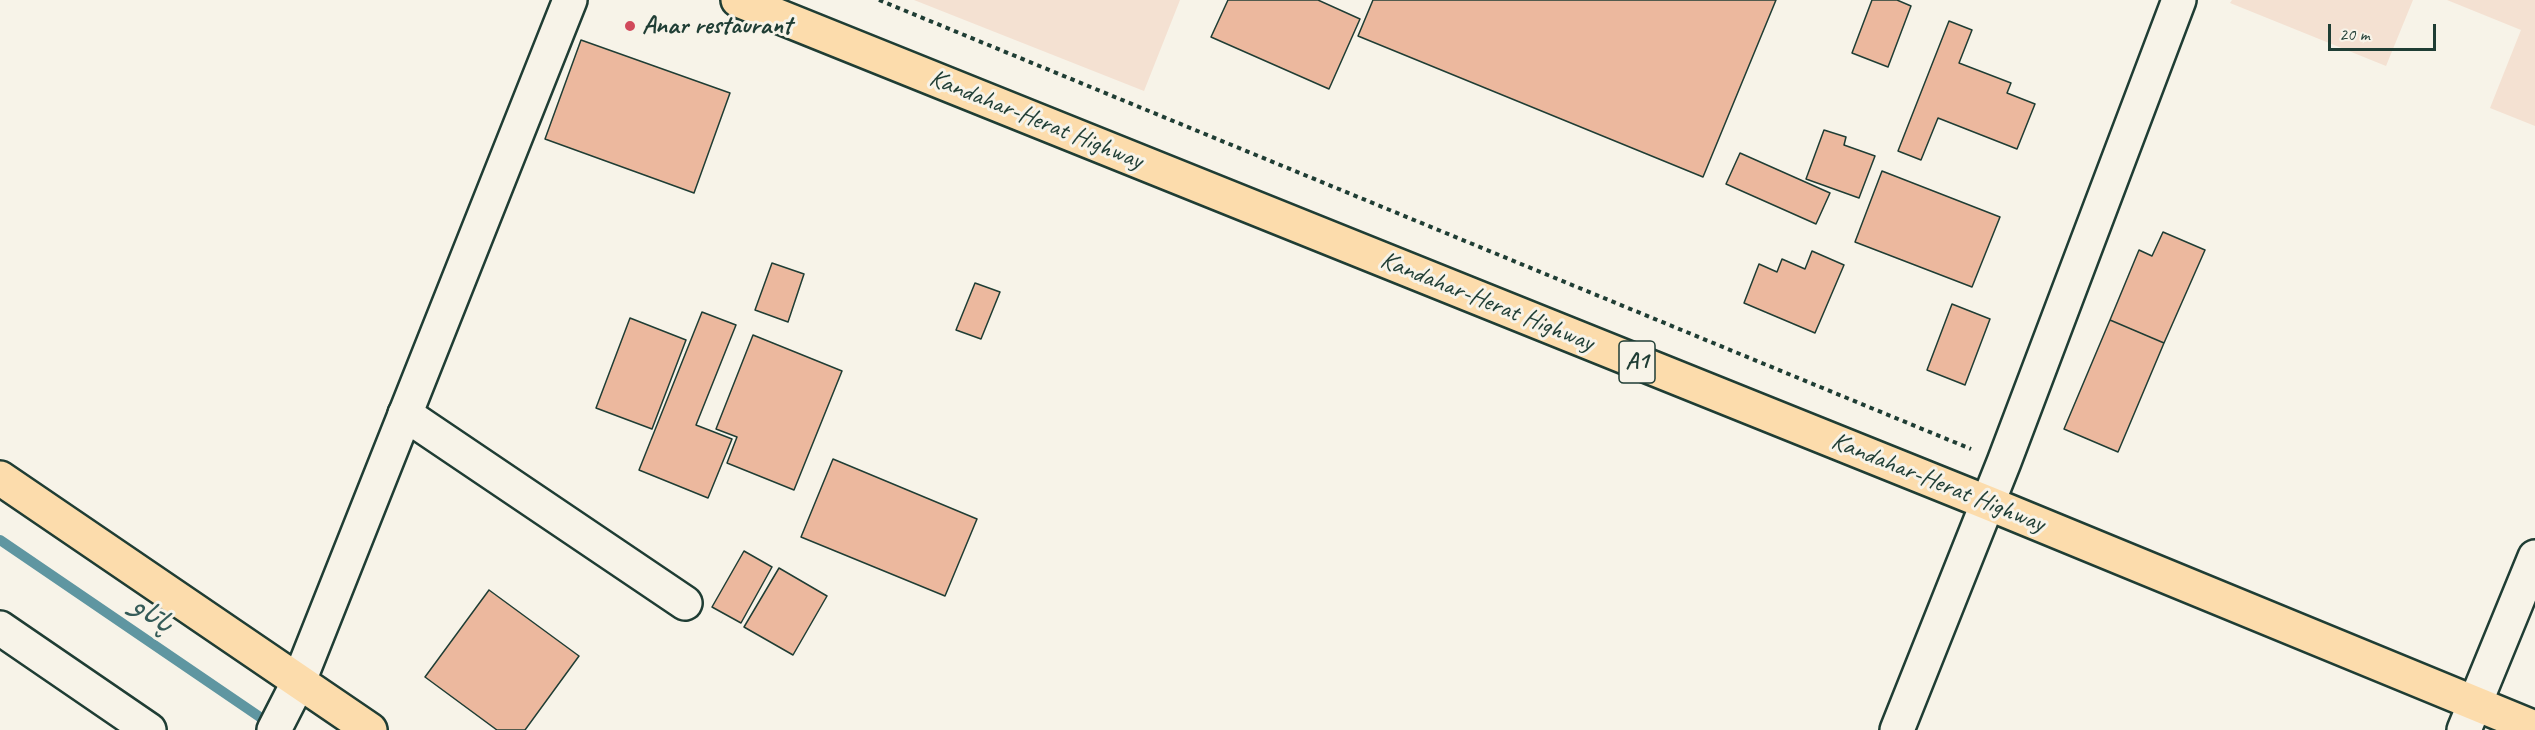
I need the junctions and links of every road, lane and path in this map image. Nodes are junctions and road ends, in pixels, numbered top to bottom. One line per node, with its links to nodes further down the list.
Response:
1 (570, 0): 5 (street)
2 (738, 0): 8 (main road, Kandahar-Herat Highway / A1)
3 (879, 0): 6 (path)
4 (2179, 0): 6 (street)
5 (405, 414): 10 (street); 12 (street)
6 (2004, 462): 8 (street)
7 (0, 478): 12 (main road)
8 (1988, 503): 13 (main road, Kandahar-Herat Highway / A1); 18 (street)
9 (2535, 556): 13 (street)
10 (685, 603)
11 (0, 628): 16 (street)
12 (299, 681): 14 (street); 17 (main road)
13 (2469, 717): 15 (main road, Kandahar-Herat Highway / A1)
14 (278, 724)
15 (2535, 728)
16 (148, 730)
17 (370, 730)
18 (1897, 730)

